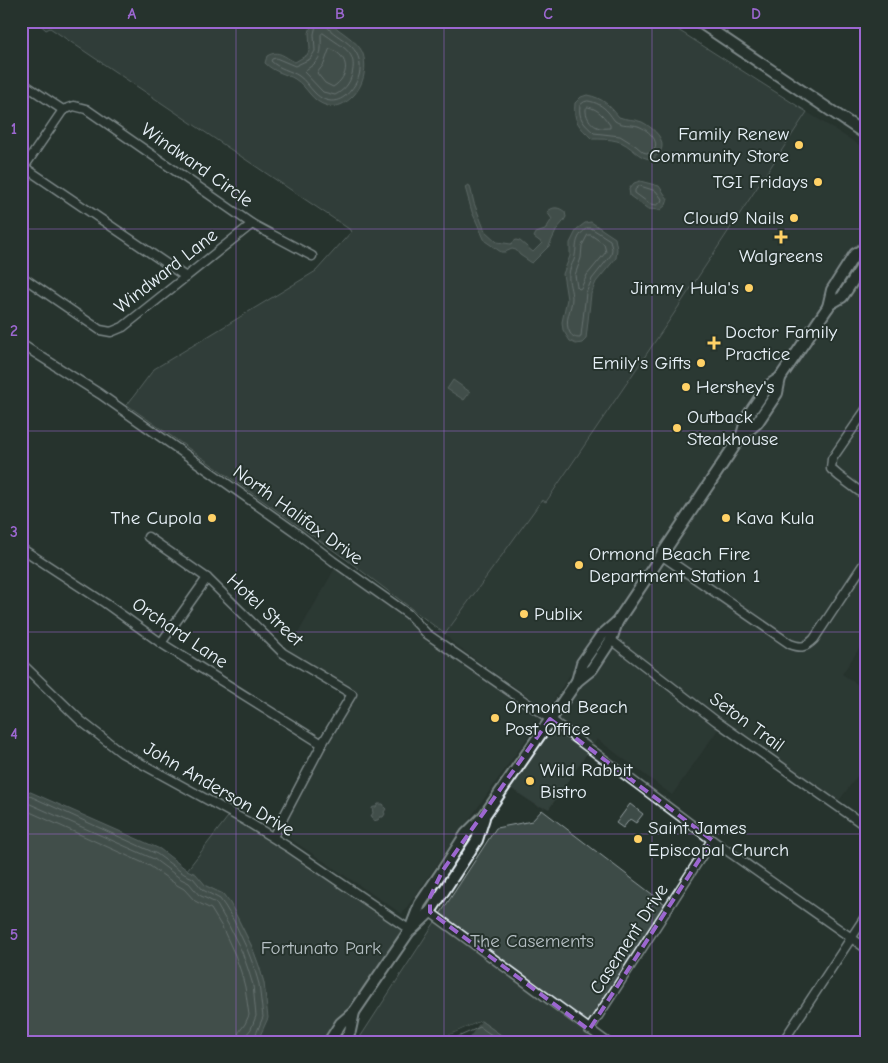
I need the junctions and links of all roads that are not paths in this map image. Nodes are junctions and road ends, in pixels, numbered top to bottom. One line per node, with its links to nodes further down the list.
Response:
1 (698, 21): 4 (main road)
2 (21, 82): 3 (street)
3 (63, 110): 5 (street); 6 (street, Windward Circle)
4 (867, 135)
5 (23, 169): 11 (street)
6 (252, 224): 8 (street, Windward Circle); 11 (street, Windward Lane)
7 (866, 248): 9 (main road); 12 (main road)
8 (312, 256)
9 (866, 262): 12 (main road)
10 (21, 276): 11 (street, Windward Lane)
11 (186, 277)
12 (828, 307): 18 (main road)
13 (21, 344): 26 (street, North Halifax Drive)
14 (867, 408): 15 (street)
15 (867, 497)
16 (148, 537): 20 (street, Hotel Street)
17 (21, 548): 23 (street, Orchard Lane)
18 (661, 555): 19 (street); 21 (main road)
19 (867, 559)
20 (207, 578): 23 (street); 27 (street, Hotel Street)
21 (617, 622): 22 (main road); 25 (main road)
22 (611, 640): 25 (main road); 29 (street, Seton Trail)
23 (161, 643): 27 (street, Orchard Lane)
24 (21, 663): 30 (street, John Anderson Drive)
25 (577, 681): 26 (main road)
26 (550, 719): 28 (main road); 31 (street, North Halifax Drive)
27 (322, 744): 30 (street, Hotel Street)
28 (484, 816): 32 (main road); 33 (main road)
29 (867, 827)
30 (273, 837): 35 (street, John Anderson Drive)
31 (712, 840): 36 (street, North Halifax Drive); 39 (street, Casement Drive)
32 (443, 870): 33 (main road); 35 (main road)
33 (430, 912): 35 (main road); 39 (street)
34 (867, 914): 36 (street)
35 (410, 930): 38 (main road)
36 (851, 938): 37 (street, North Halifax Drive); 40 (street)
37 (867, 949)
38 (354, 1012): 41 (main road); 42 (main road)
39 (589, 1030): 43 (street)
40 (784, 1040)
41 (329, 1042)
42 (344, 1042)
43 (607, 1042)

